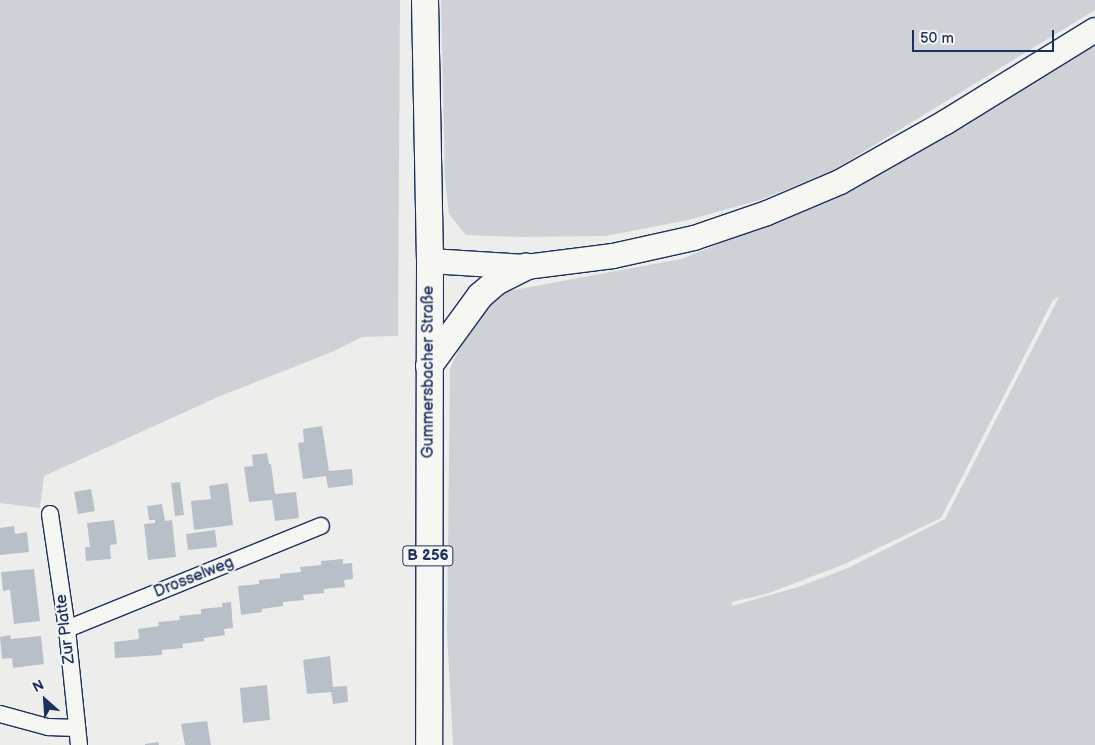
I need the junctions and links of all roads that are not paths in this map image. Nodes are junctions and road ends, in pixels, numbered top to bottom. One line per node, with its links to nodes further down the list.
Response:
1 (425, 0): 3 (main road, Gummersbacher Straße / B 256)
2 (1095, 30): 4 (main road)
3 (430, 261): 4 (main road); 5 (main road, Gummersbacher Straße / B 256)
4 (526, 267): 5 (main road)
5 (429, 366): 12 (main road, Gummersbacher Straße / B 256)
6 (50, 514): 8 (street, Zur Platte)
7 (322, 526): 8 (street, Drosselweg)
8 (67, 629): 10 (street, Zur Platte)
9 (0, 714): 10 (street)
10 (76, 728): 11 (street, Zur Platte)
11 (79, 745)
12 (429, 745)

